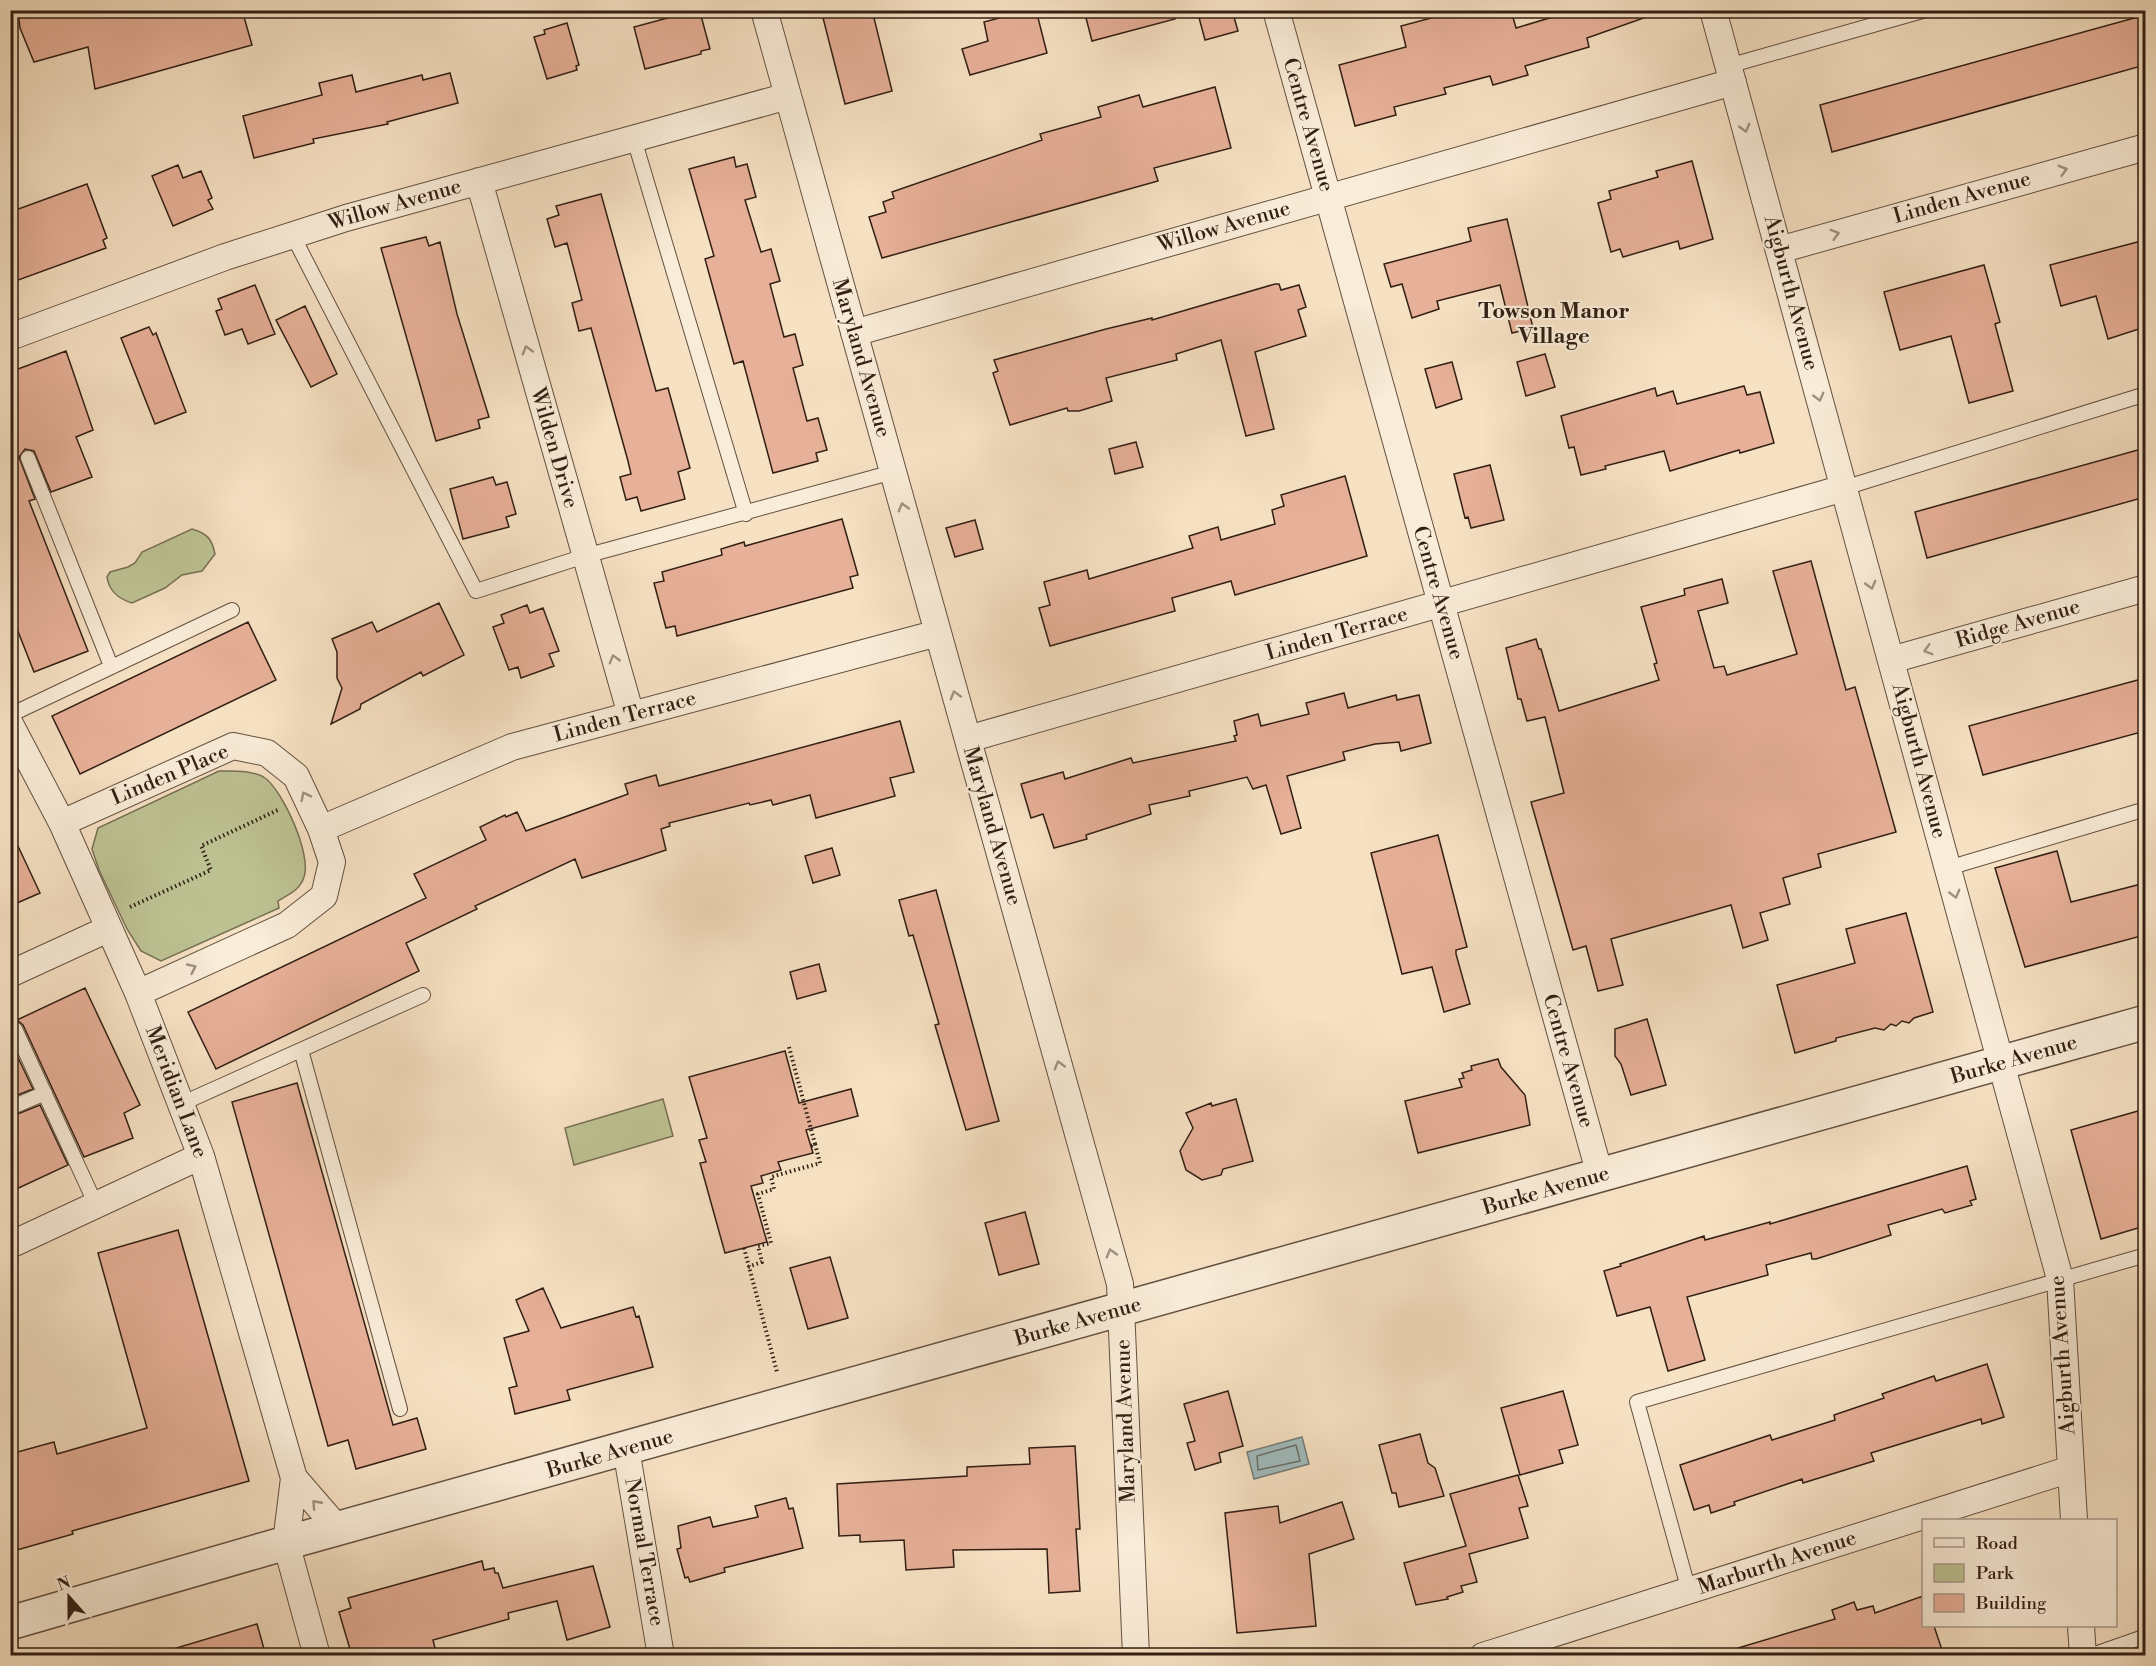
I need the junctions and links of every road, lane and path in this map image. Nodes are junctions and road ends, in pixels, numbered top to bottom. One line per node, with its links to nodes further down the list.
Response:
1 (764, 10): 6 (street, Maryland Avenue)
2 (1276, 10): 10 (street, Centre Avenue)
3 (1713, 10): 5 (street, Aigburth Avenue)
4 (1926, 10): 5 (lane)
5 (1730, 74): 10 (street, Willow Avenue); 12 (street, Aigburth Avenue, one-way to 12)
6 (788, 96): 7 (street, Willow Avenue); 13 (street, Maryland Avenue)
7 (634, 139): 9 (street, Willow Avenue); 19 (lane)
8 (2145, 147): 12 (street, Linden Avenue, one-way to 8)
9 (479, 181): 11 (street, Willow Avenue); 20 (street, Wilden Drive, one-way to 9)
10 (1328, 197): 13 (street, Willow Avenue); 22 (street, Centre Avenue)
11 (292, 234): 14 (street, Willow Avenue); 20 (lane)
12 (1779, 250): 18 (street, Aigburth Avenue, one-way to 18)
13 (854, 333): 17 (street, Maryland Avenue)
14 (10, 337)
15 (2145, 394): 18 (lane)
16 (28, 458): 26 (lane)
17 (893, 472): 19 (lane); 24 (street, Maryland Avenue, one-way to 17)
18 (1844, 488): 22 (street, Linden Terrace); 25 (street, Aigburth Avenue, one-way to 25)
19 (746, 514): 20 (lane)
20 (585, 556): 27 (street, Wilden Drive, one-way to 20)
21 (2145, 588): 25 (street, Ridge Avenue, one-way to 25)
22 (1441, 604): 30 (street, Linden Terrace); 50 (street, Centre Avenue)
23 (232, 610): 26 (lane)
24 (938, 633): 27 (street, Linden Terrace); 30 (street, Maryland Avenue, one-way to 24)
25 (1891, 660): 35 (street, Aigburth Avenue)
26 (111, 666): 28 (lane)
27 (631, 715): 34 (street, Linden Terrace)
28 (10, 716)
29 (10, 724): 33 (street, Meridian Lane)
30 (968, 739): 57 (street, Maryland Avenue, one-way to 30)
31 (306, 797): 33 (street, Linden Place, one-way to 33); 34 (street, Linden Place); 36 (path)
32 (2145, 809): 35 (lane)
33 (62, 824): 37 (street, Meridian Lane)
34 (321, 828): 39 (street, Linden Place, one-way to 34)
35 (1948, 868): 45 (street, Aigburth Avenue, one-way to 45)
36 (129, 907)
37 (108, 929): 38 (street); 39 (street, Meridian Lane)
38 (10, 974)
39 (138, 993): 47 (street, Meridian Lane)
40 (423, 995): 44 (lane)
41 (2145, 1022): 45 (street, Burke Avenue)
42 (15, 1029): 46 (lane)
43 (789, 1047): 55 (path)
44 (301, 1050): 47 (lane); 59 (lane)
45 (2001, 1063): 50 (street, Burke Avenue); 56 (street, Aigburth Avenue)
46 (45, 1093): 48 (lane); 51 (lane)
47 (183, 1103): 49 (street, Meridian Lane)
48 (10, 1108)
49 (201, 1156): 51 (street); 62 (street, Meridian Lane)
50 (1600, 1175): 57 (street, Burke Avenue)
51 (96, 1205): 52 (street)
52 (10, 1245)
53 (744, 1248): 55 (path)
54 (2145, 1255): 56 (lane)
55 (748, 1267): 58 (path)
56 (2060, 1279): 61 (street, Aigburth Avenue); 66 (lane)
57 (1121, 1310): 60 (street, Burke Avenue); 72 (street, Maryland Avenue)
58 (779, 1379)
59 (400, 1409)
60 (626, 1449): 64 (street, Burke Avenue); 71 (street, Normal Terrace)
61 (2071, 1468): 63 (street, Aigburth Avenue); 66 (street, Marburth Avenue)
62 (294, 1478): 64 (street, Meridian Lane, one-way to 62); 65 (street, Meridian Lane)
63 (2074, 1519)
64 (339, 1530): 65 (street, Burke Avenue)
65 (286, 1543): 67 (street, Burke Avenue); 70 (street)
66 (1689, 1591): 73 (street, Marburth Avenue)
67 (10, 1623)
68 (2081, 1627): 74 (street)
69 (2145, 1636): 75 (lane)
70 (317, 1656)
71 (662, 1656)
72 (1136, 1656)
73 (1483, 1656)
74 (2083, 1656)
75 (2089, 1656)

